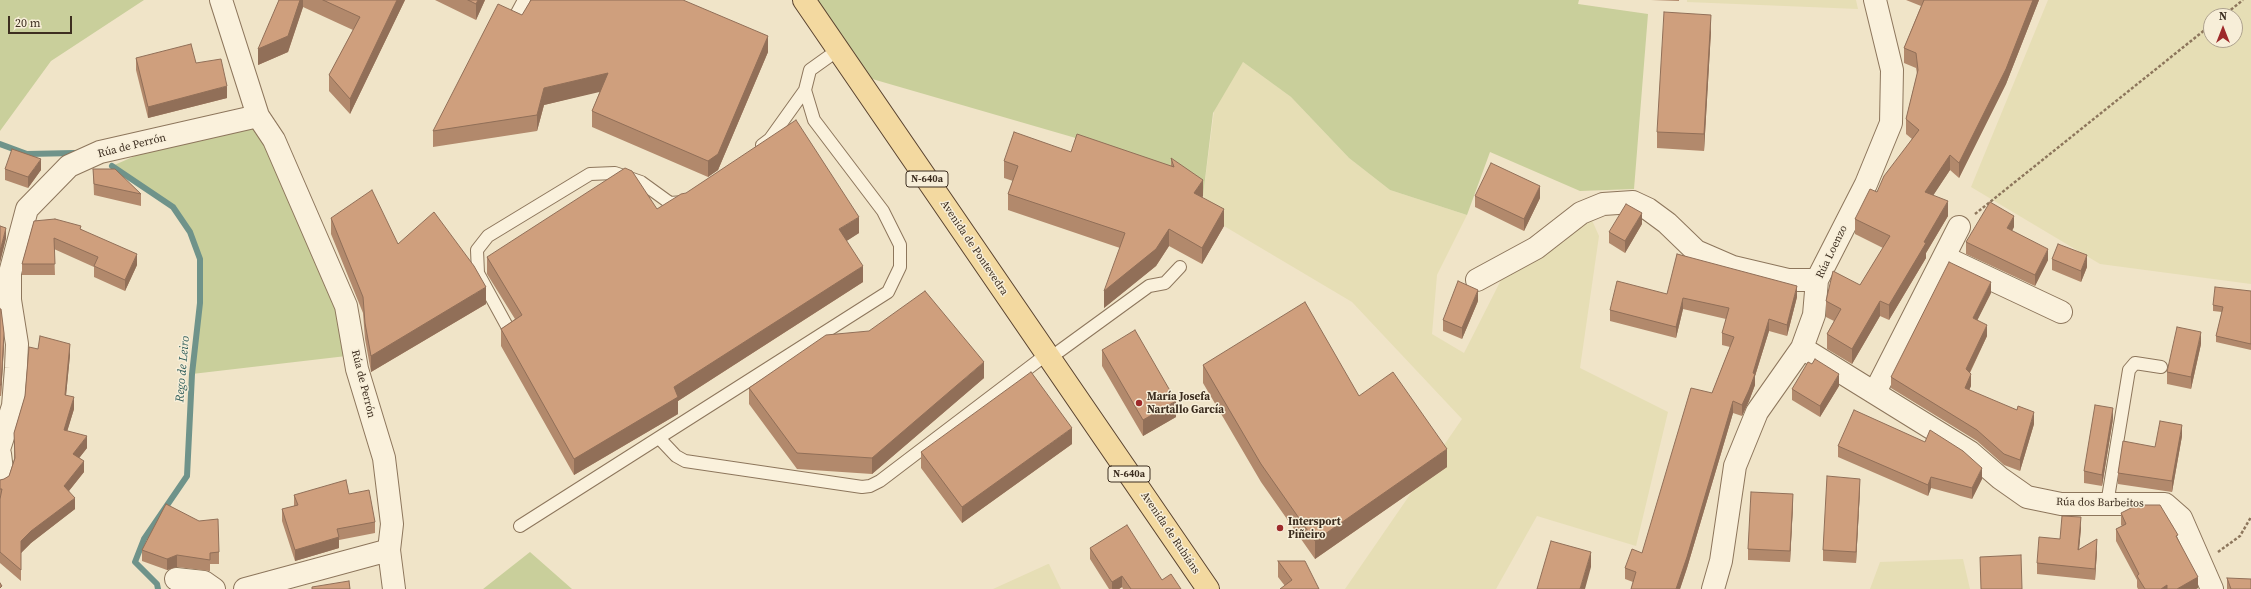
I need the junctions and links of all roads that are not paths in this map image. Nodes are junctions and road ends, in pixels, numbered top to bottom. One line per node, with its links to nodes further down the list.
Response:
1 (221, 0): 8 (street, Rúa de Perrón)
2 (524, 0): 5 (lane)
3 (804, 0): 6 (main road, Avenida de Pontevedra / N-640a)
4 (1875, 0): 15 (street, Rúa Loenzo)
5 (517, 14)
6 (838, 50): 7 (lane); 19 (main road, Avenida de Pontevedra / N-640a)
7 (806, 90): 9 (lane); 22 (lane)
8 (258, 116): 23 (street, Rúa de Perrón); 28 (street, Rúa de Perrón)
9 (752, 153)
10 (692, 196): 17 (lane)
11 (1959, 227): 12 (street)
12 (1944, 257): 16 (street); 21 (street)
13 (1180, 267): 19 (lane)
14 (1477, 280): 15 (street)
15 (1817, 280): 18 (street, Rúa Loenzo)
16 (2061, 312)
17 (508, 328)
18 (1802, 348): 21 (street, Rúa dos Barbeitos); 34 (street, Rúa Loenzo)
19 (1048, 356): 22 (lane); 33 (main road, Avenida de Rubiáns / N-640a)
20 (2161, 367): 26 (lane)
21 (1874, 392): 26 (street, Rúa dos Barbeitos)
22 (659, 438): 27 (lane)
23 (0, 446)
24 (0, 454): 25 (street)
25 (0, 479)
26 (2107, 504): 35 (street, Rúa dos Barbeitos)
27 (520, 526)
28 (389, 550): 31 (street); 32 (street, Rúa de Perrón)
29 (176, 580): 30 (street)
30 (214, 589)
31 (245, 589)
32 (394, 589)
33 (1208, 589)
34 (1713, 589)
35 (2212, 589)

